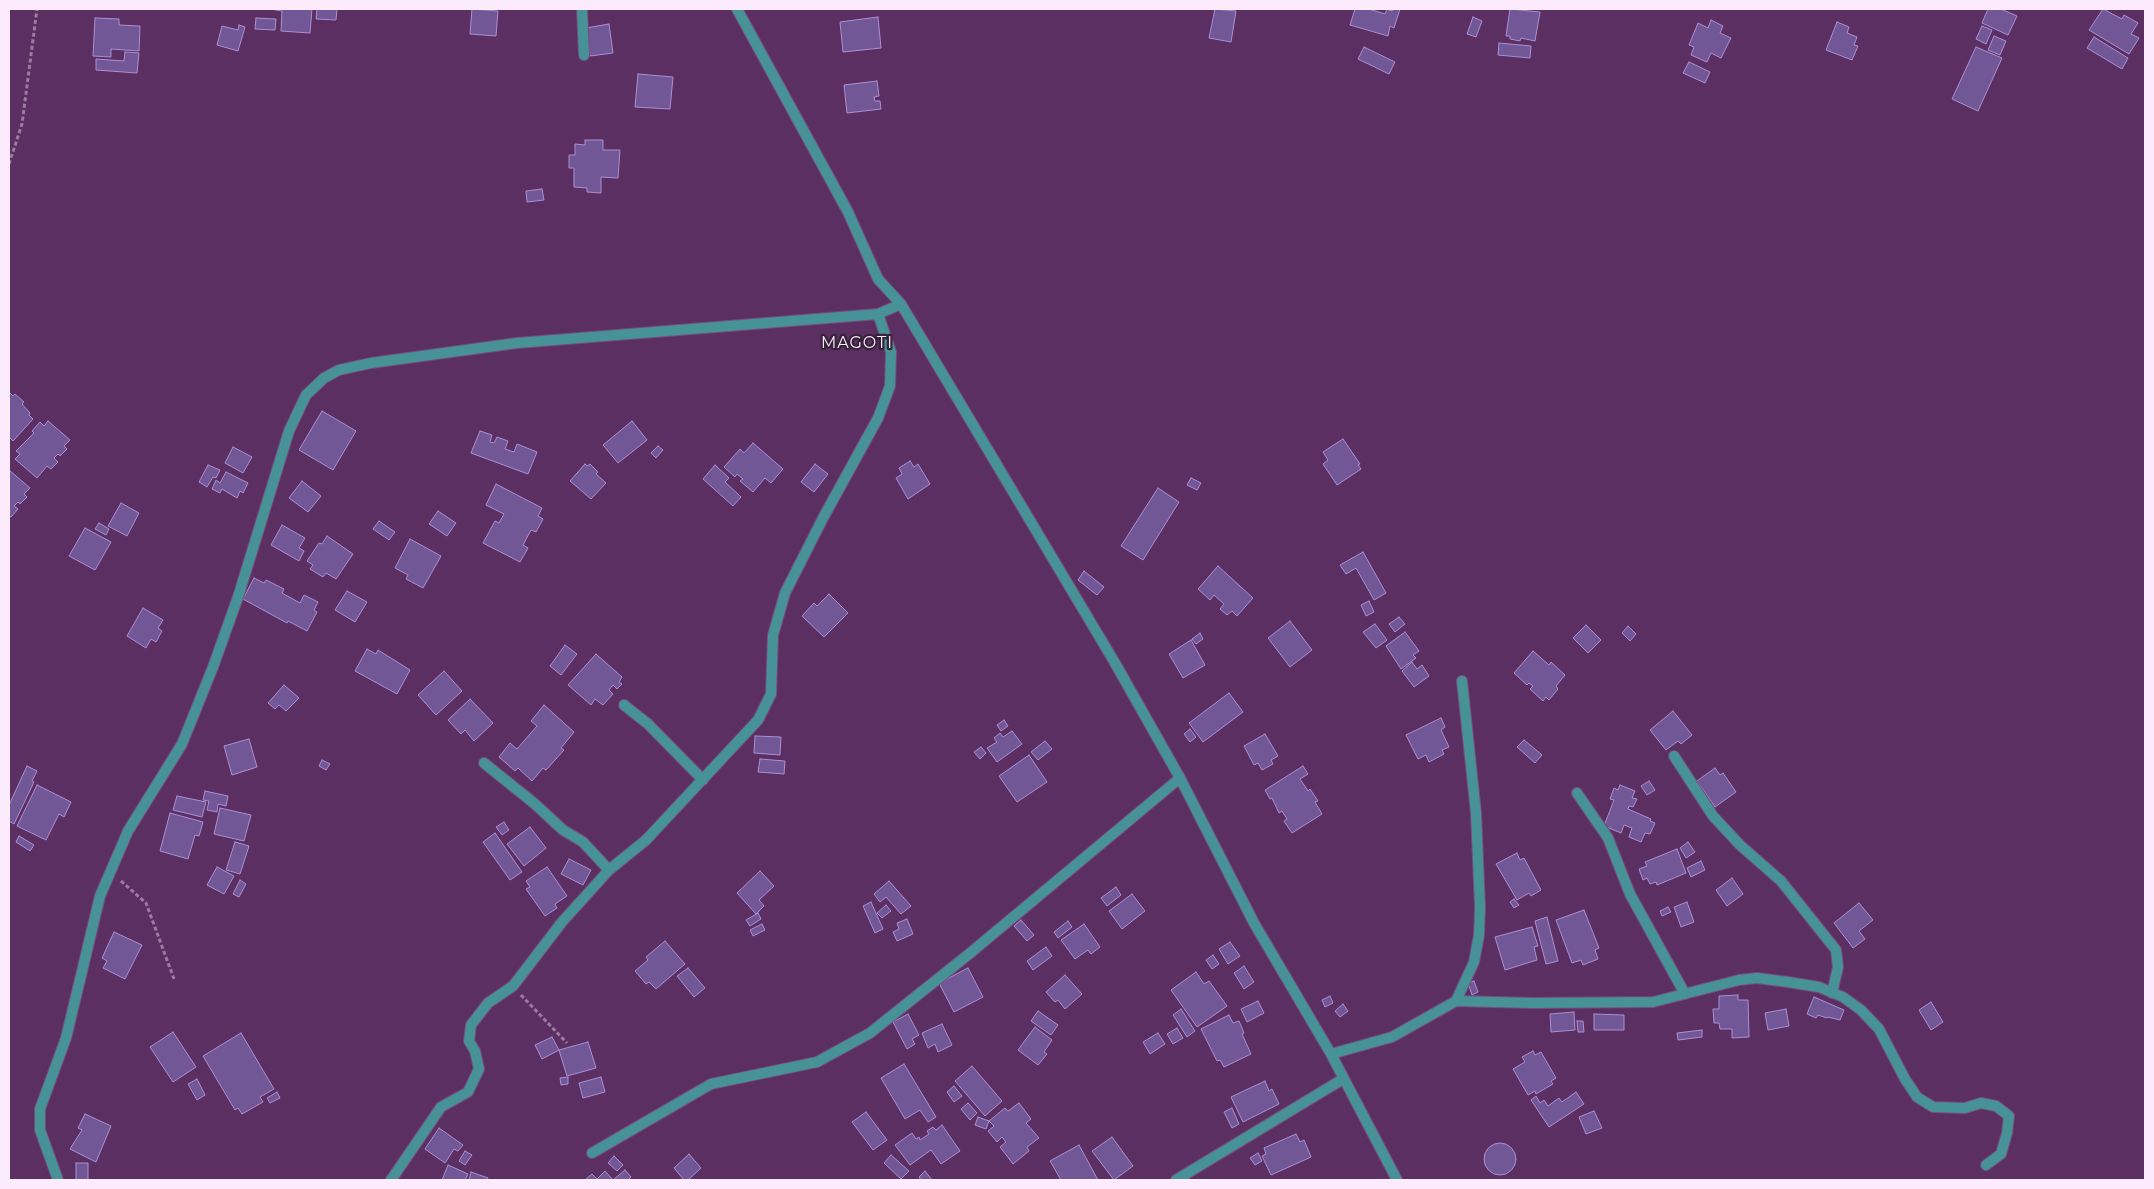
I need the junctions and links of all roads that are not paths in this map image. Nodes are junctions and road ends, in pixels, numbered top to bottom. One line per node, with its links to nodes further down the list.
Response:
1 (582, 9): 3 (street)
2 (737, 9): 4 (street)
3 (584, 55)
4 (900, 304): 5 (street); 10 (street)
5 (878, 314): 11 (street); 21 (street)
6 (1462, 681): 16 (street)
7 (624, 705): 11 (street)
8 (1674, 756): 14 (street)
9 (484, 763): 13 (street)
10 (1180, 778): 17 (street); 19 (street)
11 (703, 780): 13 (street)
12 (1577, 793): 15 (street)
13 (609, 870): 22 (street)
14 (1832, 993): 15 (street); 20 (street)
15 (1685, 994): 16 (street)
16 (1456, 1002): 17 (street)
17 (1331, 1054): 18 (street)
18 (1342, 1079): 23 (street); 24 (street)
19 (592, 1153)
20 (1986, 1165)
21 (58, 1180)
22 (391, 1180)
23 (1176, 1180)
24 (1397, 1180)

